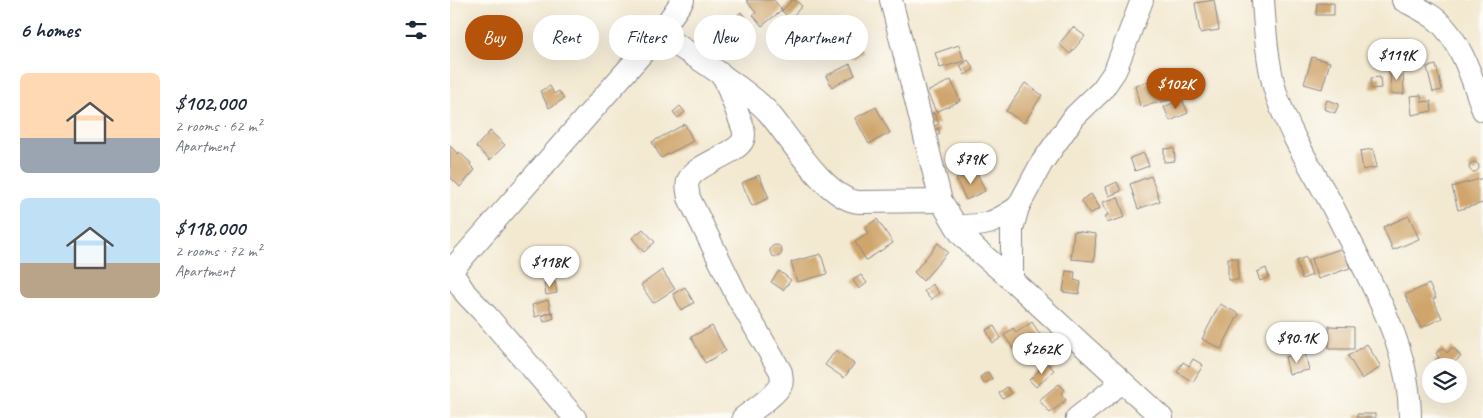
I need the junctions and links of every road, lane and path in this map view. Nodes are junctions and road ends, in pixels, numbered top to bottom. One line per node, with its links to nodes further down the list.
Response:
1 (683, 0): 6 (street)
2 (891, 0): 11 (street)
3 (1142, 0): 12 (street)
4 (1263, 0): 21 (street)
5 (1403, 0): 10 (street)
6 (672, 15)
7 (684, 49): 9 (street)
8 (636, 60): 14 (street)
9 (724, 77): 11 (street); 18 (street)
10 (1483, 110)
11 (941, 201): 13 (street)
12 (1018, 208): 13 (street); 15 (street)
13 (956, 226): 15 (street)
14 (450, 271): 17 (street)
15 (1012, 280): 16 (street)
16 (1122, 382): 19 (street); 20 (street)
17 (575, 418)
18 (743, 418)
19 (1077, 418)
20 (1162, 418)
21 (1410, 418)

